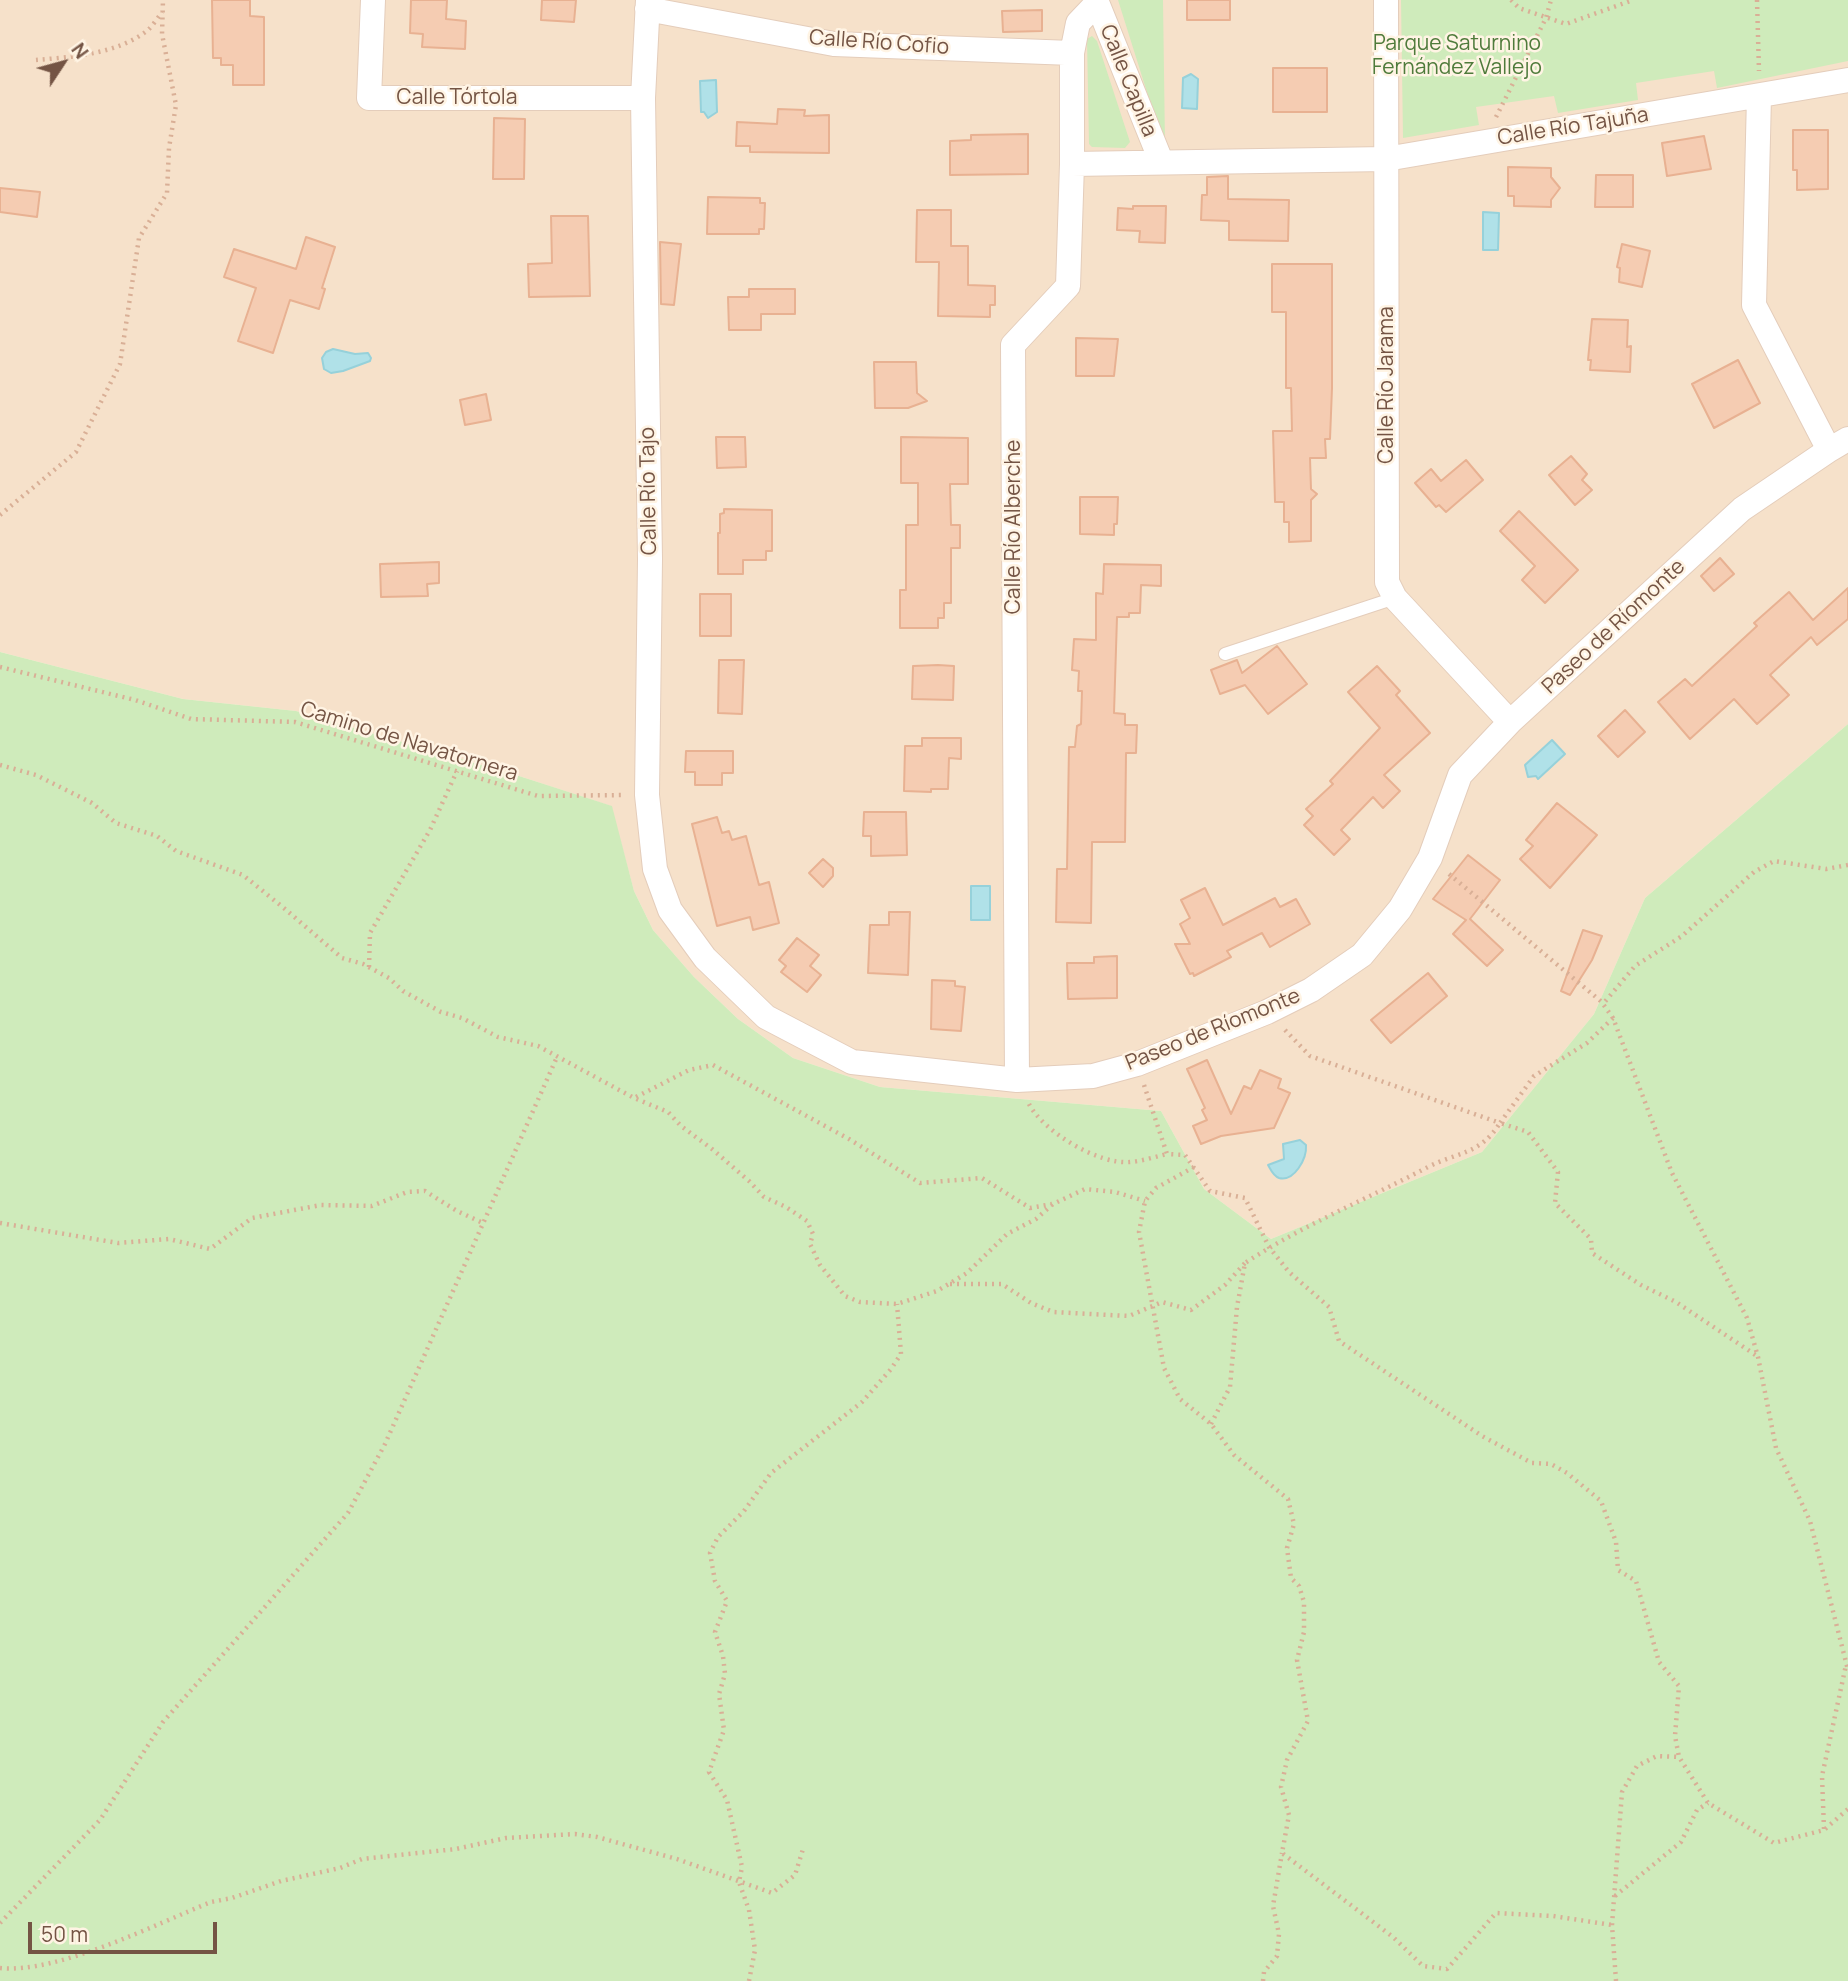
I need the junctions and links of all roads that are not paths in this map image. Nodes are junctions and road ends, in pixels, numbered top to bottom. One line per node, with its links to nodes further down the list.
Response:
1 (373, 0): 8 (street, Calle Tórtola)
2 (1386, 0): 9 (street, Calle Río Jarama)
3 (1096, 1): 5 (street, Calle Río Alberche); 10 (street, Calle Capilla)
4 (648, 4): 5 (street, Calle Río Cofio); 8 (street, Calle Río Tajo)
5 (1072, 53): 11 (street, Calle Río Alberche)
6 (1848, 80): 7 (street, Calle Río Tajuña)
7 (1759, 96): 9 (street, Calle Río Tajuña); 12 (street)
8 (643, 98): 16 (street, Calle Río Tajo)
9 (1386, 159): 10 (street); 13 (street, Calle Río Jarama)
10 (1161, 162): 11 (street)
11 (1072, 163): 17 (street, Calle Río Alberche)
12 (1838, 445): 15 (street, Paseo de Ríomonte)
13 (1395, 598): 14 (lane); 15 (street, Calle Río Jarama)
14 (1224, 654)
15 (1510, 722): 17 (street, Paseo de Ríomonte)
16 (705, 958): 17 (street, Paseo de Ríomonte)
17 (1017, 1080)

